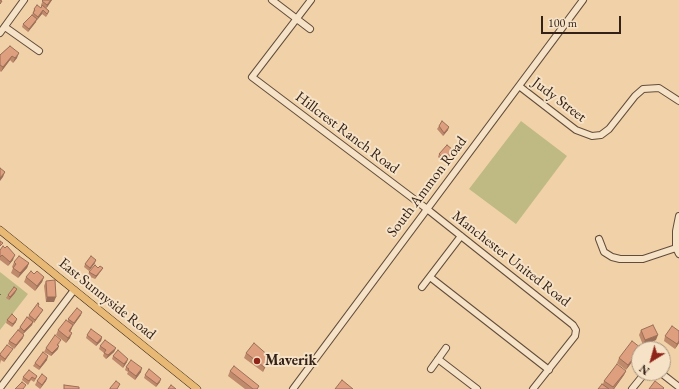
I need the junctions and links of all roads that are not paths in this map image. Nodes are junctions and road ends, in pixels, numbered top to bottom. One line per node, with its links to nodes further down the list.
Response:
1 (24, 0): 6 (street)
2 (272, 0): 5 (street)
3 (311, 0): 5 (street)
4 (583, 0): 10 (street, South Ammon Road)
5 (296, 19): 7 (street); 12 (street, Hillcrest Ranch Road)
6 (5, 27): 8 (street); 9 (street)
7 (310, 29)
8 (0, 33)
9 (39, 51)
10 (519, 86): 11 (street, Judy Street); 12 (street, South Ammon Road)
11 (679, 101)
12 (427, 209): 15 (street, Manchester United Road); 30 (street, South Ammon Road)
13 (679, 216): 17 (street)
14 (0, 230): 20 (main road, East Sunnyside Road)
15 (461, 236): 18 (street); 24 (street, Manchester United Road)
16 (599, 239): 17 (street)
17 (678, 251)
18 (430, 277): 19 (street); 24 (street)
19 (422, 287)
20 (74, 290): 28 (street); 29 (main road, East Sunnyside Road)
21 (446, 348): 22 (street)
22 (438, 359): 23 (street); 31 (street)
23 (431, 368)
24 (548, 370): 32 (street)
25 (638, 381): 33 (street)
26 (671, 381): 27 (street)
27 (679, 387)
28 (0, 388)
29 (197, 389)
30 (293, 389)
31 (477, 389)
32 (533, 389)
33 (632, 389)

